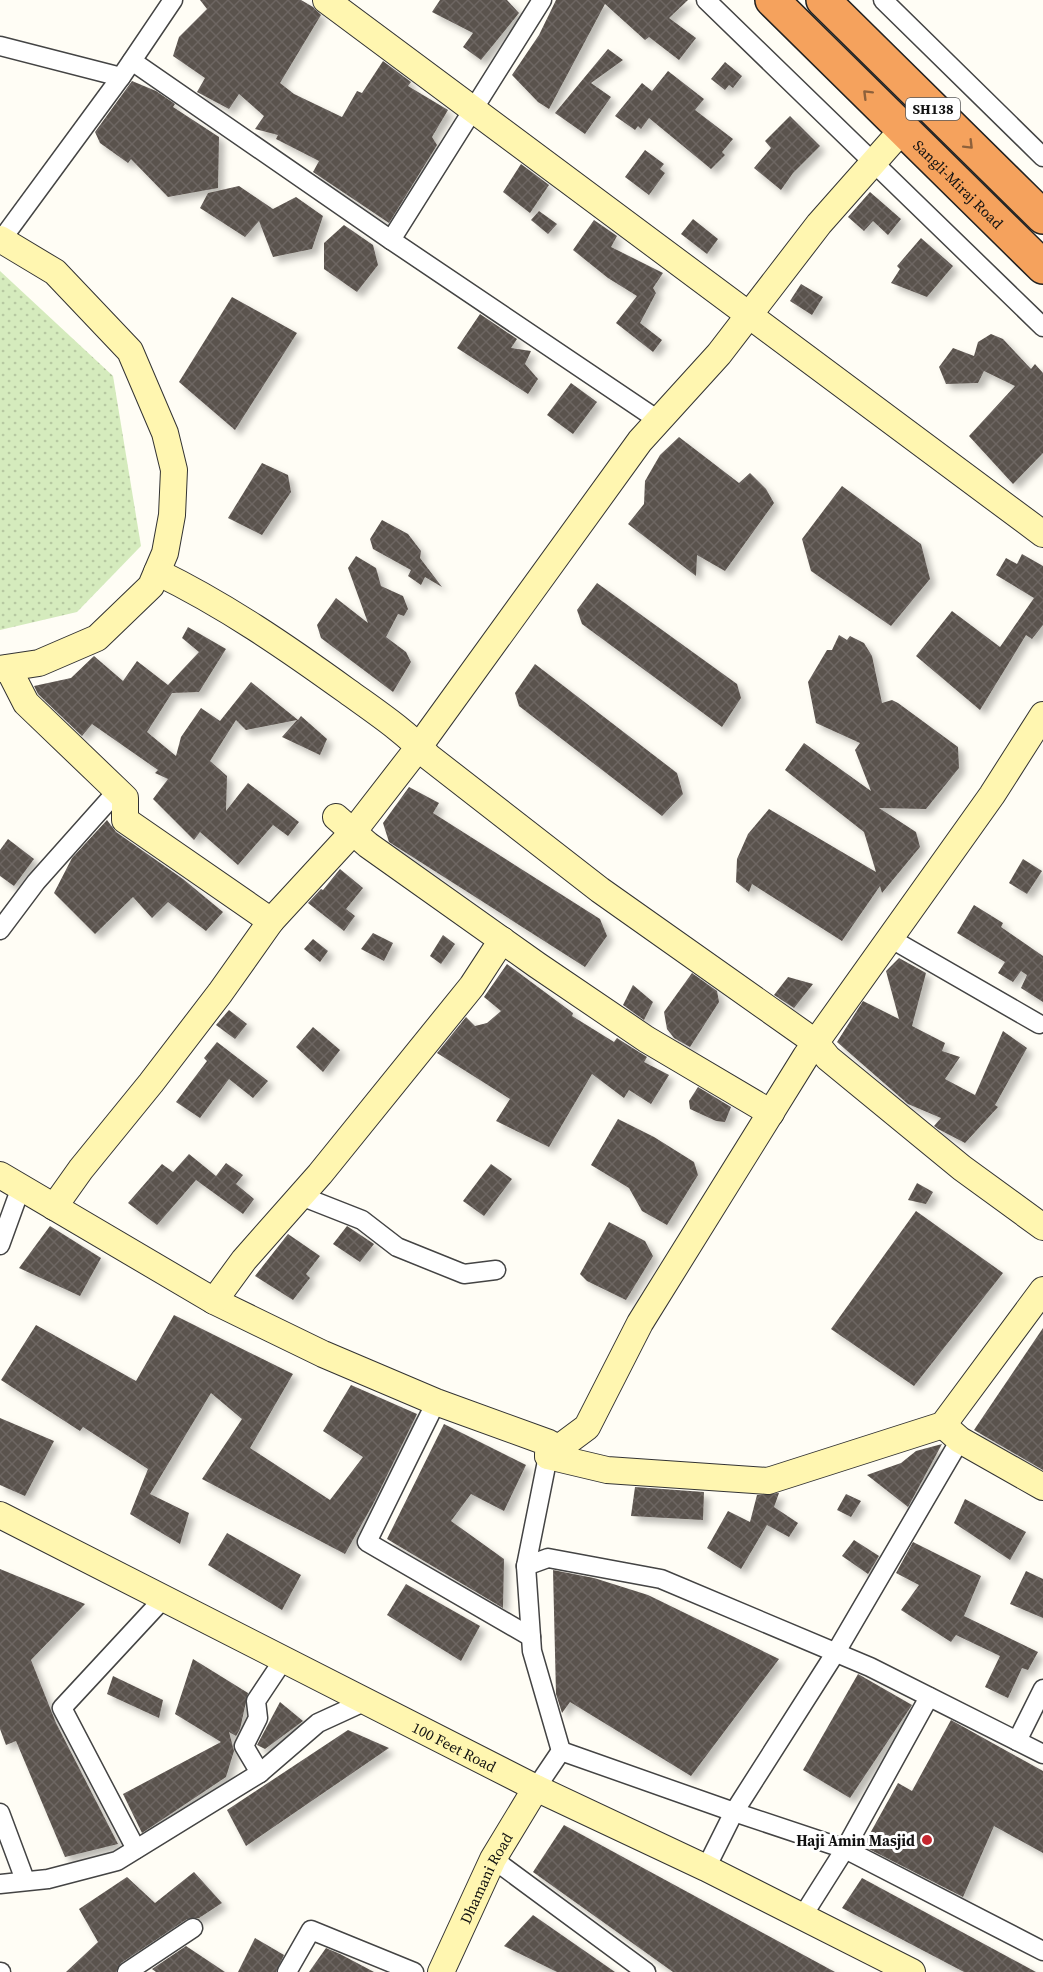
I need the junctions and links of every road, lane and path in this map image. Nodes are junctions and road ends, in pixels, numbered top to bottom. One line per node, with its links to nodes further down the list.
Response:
1 (173, 0): 9 (street)
2 (326, 0): 11 (main road)
3 (542, 0): 11 (street)
4 (706, 0): 14 (street)
5 (772, 0): 12 (highway, Sangli-Miraj Road, one-way to 5)
6 (883, 0): 13 (street)
7 (831, 3): 15 (highway, SH138, one-way to 15)
8 (0, 46): 10 (street)
9 (132, 61): 10 (street); 17 (street)
10 (120, 77): 16 (street)
11 (473, 109): 17 (street); 19 (main road)
12 (903, 129): 14 (main road); 18 (highway, Sangli-Miraj Road)
13 (1043, 157)
14 (873, 161): 19 (main road); 20 (street)
15 (1043, 217)
16 (1, 239): 23 (main road)
17 (391, 240): 21 (street)
18 (1043, 267)
19 (748, 315): 21 (main road); 22 (main road)
20 (1043, 327)
21 (658, 420): 26 (main road)
22 (1043, 534)
23 (157, 572): 24 (main road); 26 (main road)
24 (4, 668): 27 (main road)
25 (1043, 715): 31 (main road)
26 (419, 746): 28 (main road); 34 (main road)
27 (118, 790): 29 (main road); 30 (street)
28 (344, 824): 29 (main road); 32 (main road)
29 (271, 921): 38 (main road)
30 (0, 930)
31 (888, 937): 33 (street); 34 (main road)
32 (502, 940): 35 (main road); 37 (main road)
33 (1039, 1024)
34 (816, 1042): 35 (main road); 39 (main road)
35 (771, 1113): 46 (main road)
36 (10, 1181): 38 (main road); 40 (street)
37 (301, 1196): 41 (street); 43 (main road)
38 (54, 1207): 43 (main road)
39 (1043, 1227)
40 (0, 1245)
41 (496, 1270)
42 (1043, 1290): 45 (main road)
43 (214, 1302): 44 (main road)
44 (436, 1402): 46 (main road); 51 (street)
45 (952, 1432): 46 (main road); 47 (main road); 52 (street)
46 (548, 1456): 49 (street)
47 (1043, 1486)
48 (0, 1515): 50 (main road, 100 Feet Road)
49 (526, 1566): 51 (street); 52 (street)
50 (164, 1598): 53 (main road, 100 Feet Road); 64 (street)
51 (531, 1637): 58 (street)
52 (836, 1652): 55 (street); 62 (street)
53 (284, 1659): 56 (main road, 100 Feet Road); 60 (street)
54 (1043, 1689): 57 (street)
55 (929, 1696): 57 (street); 65 (street)
56 (366, 1701): 60 (street); 61 (main road, 100 Feet Road)
57 (1017, 1741): 59 (street)
58 (561, 1750): 61 (street); 62 (street)
59 (1043, 1754)
60 (260, 1773): 64 (street)
61 (536, 1788): 66 (main road, Dhamani Road); 67 (main road, 100 Feet Road)
62 (734, 1812): 65 (street); 67 (street)
63 (0, 1813): 68 (street)
64 (136, 1849): 68 (street)
65 (845, 1849): 70 (street); 72 (street)
66 (493, 1859): 77 (main road, Dhamani Road); 78 (street)
67 (706, 1868): 70 (main road, 100 Feet Road)
68 (25, 1881): 69 (street)
69 (0, 1884)
70 (802, 1917): 73 (main road, 100 Feet Road)
71 (193, 1928): 74 (street)
72 (1043, 1951)
73 (899, 1970)
74 (127, 1972)
75 (288, 1972): 76 (street)
76 (414, 1972)
77 (441, 1972)
78 (646, 1972)

